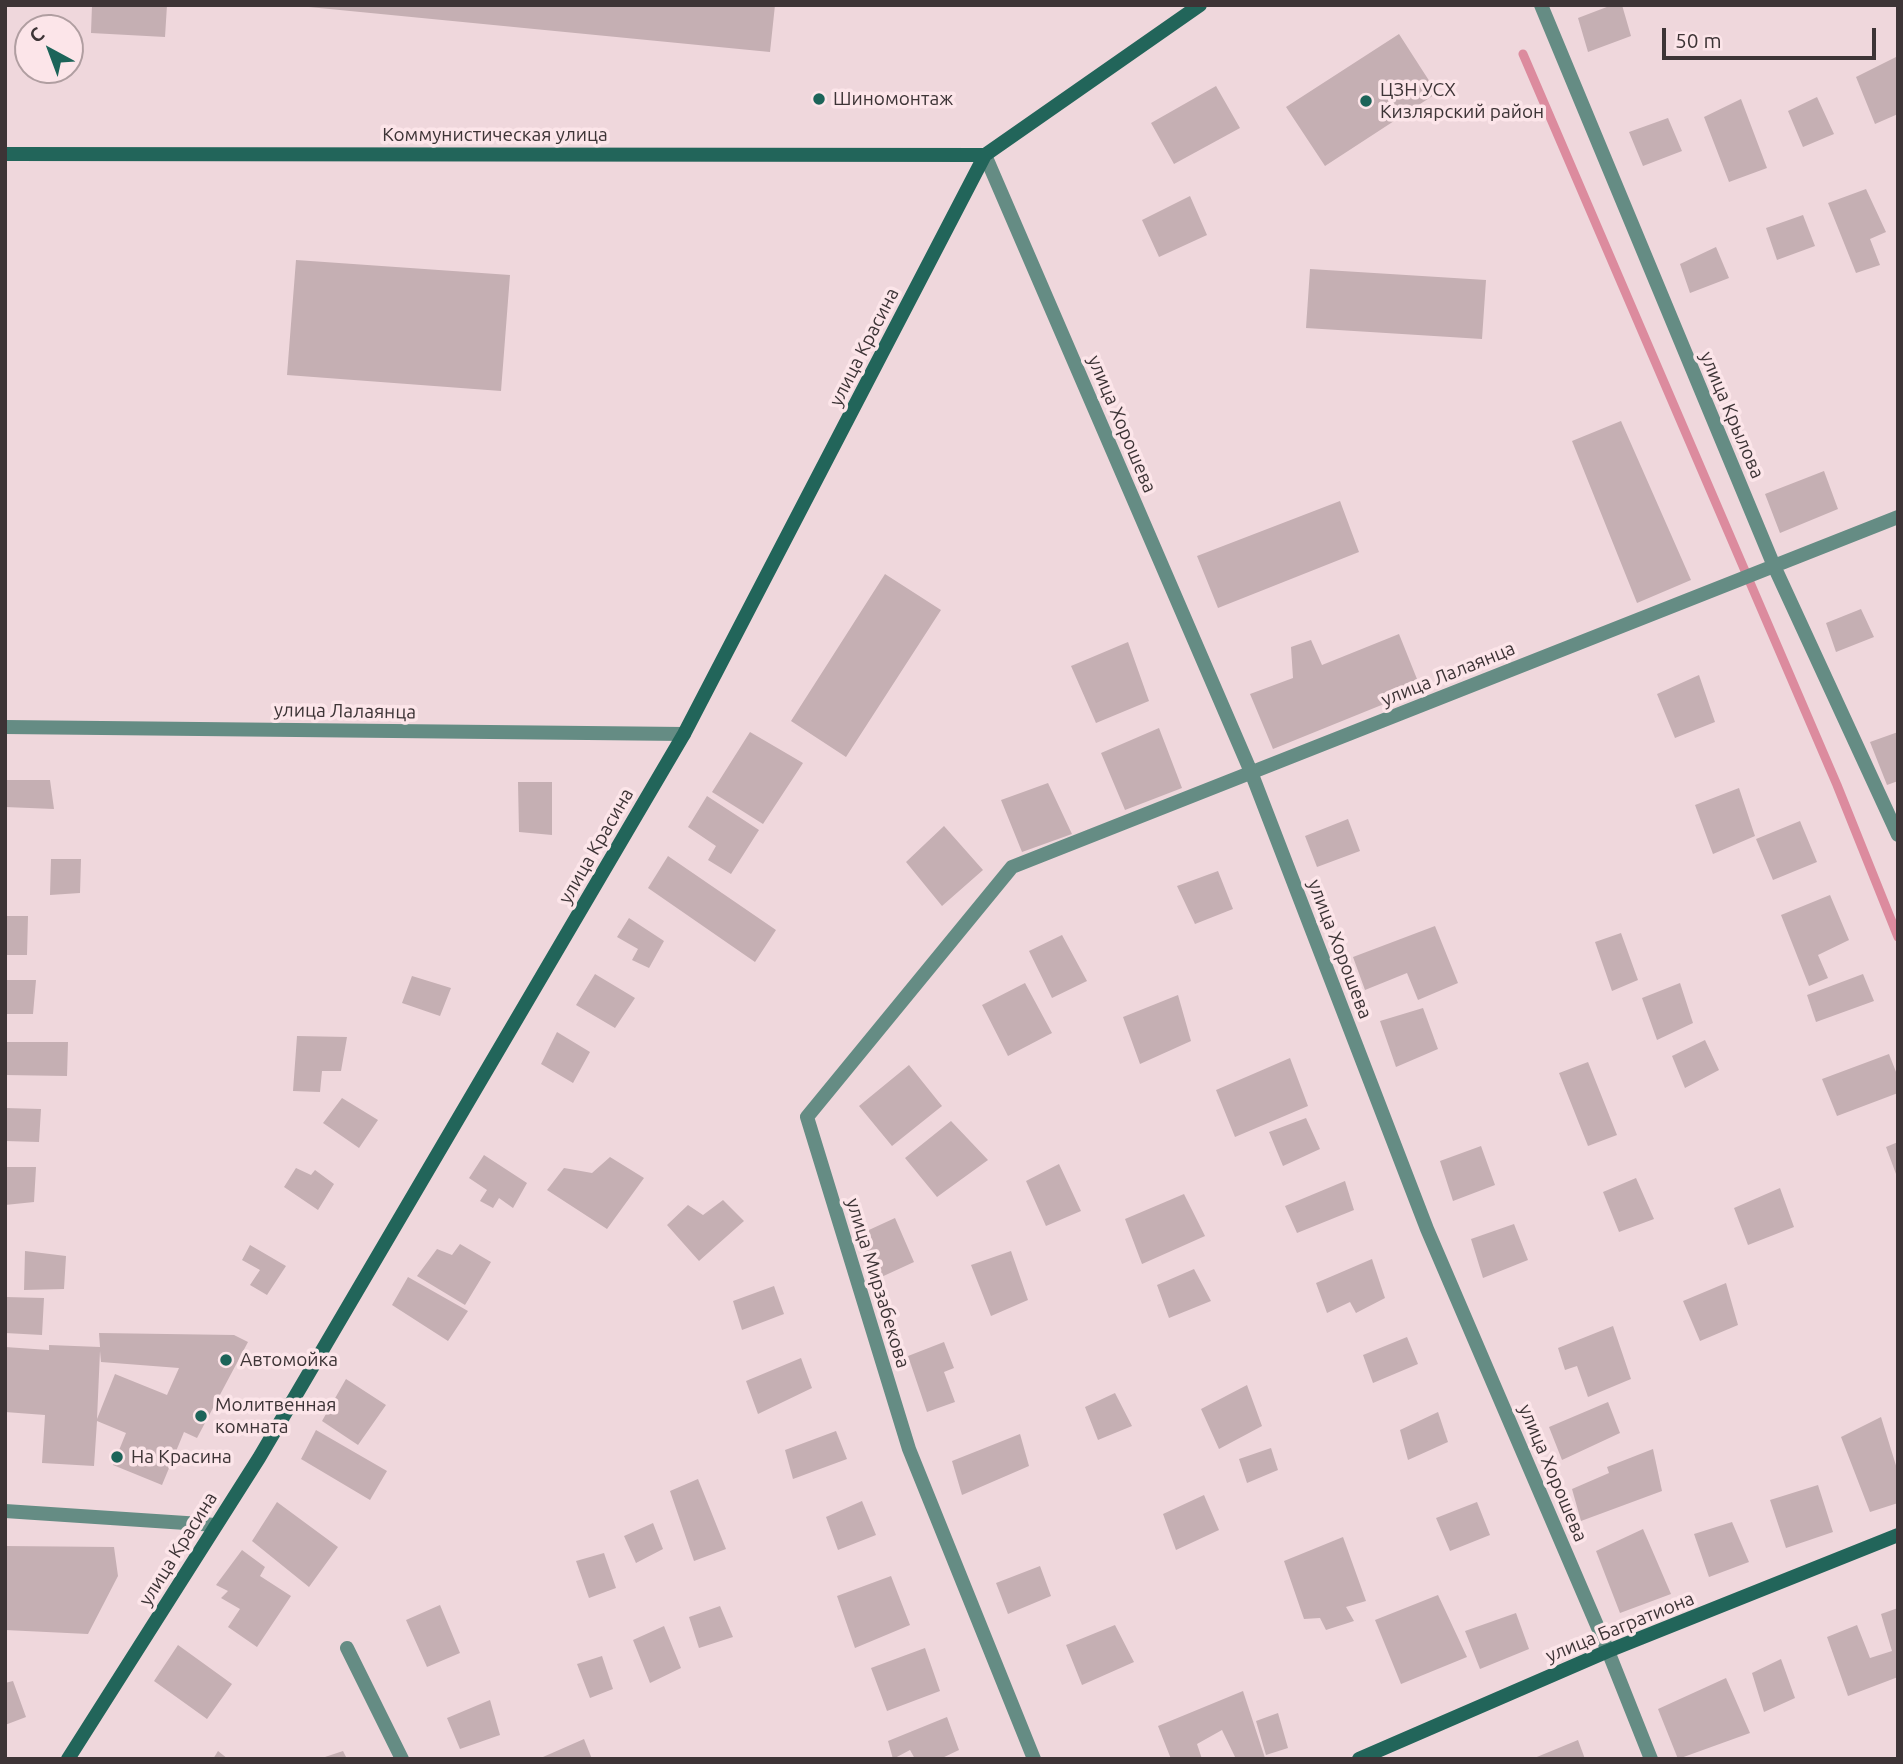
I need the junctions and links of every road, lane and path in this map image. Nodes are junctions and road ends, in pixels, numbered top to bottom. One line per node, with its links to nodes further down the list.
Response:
1 (1200, 5): 4 (street, улица Красина)
2 (1541, 5): 6 (street, улица Крылова)
3 (5, 154): 4 (street, Коммунистическая улица)
4 (985, 155): 8 (street, улица Красина); 9 (street, улица Хорошева)
5 (1898, 517): 6 (street, улица Лалаянца)
6 (1774, 566): 9 (street, улица Лалаянца); 10 (street, улица Крылова)
7 (5, 727): 8 (street, улица Лалаянца)
8 (684, 734): 13 (street, улица Красина)
9 (1251, 772): 11 (street, улица Лалаянца); 16 (street, улица Хорошева)
10 (1898, 835)
11 (1012, 867): 19 (street, улица Мирзабекова)
12 (5, 1511): 13 (street)
13 (216, 1525): 17 (street, улица Красина)
14 (1898, 1535): 16 (street, улица Багратиона)
15 (347, 1648): 18 (street)
16 (1608, 1651): 20 (street, улица Багратиона); 21 (street, улица Хорошева)
17 (68, 1759)
18 (402, 1759)
19 (1034, 1759)
20 (1359, 1759)
21 (1651, 1759)

